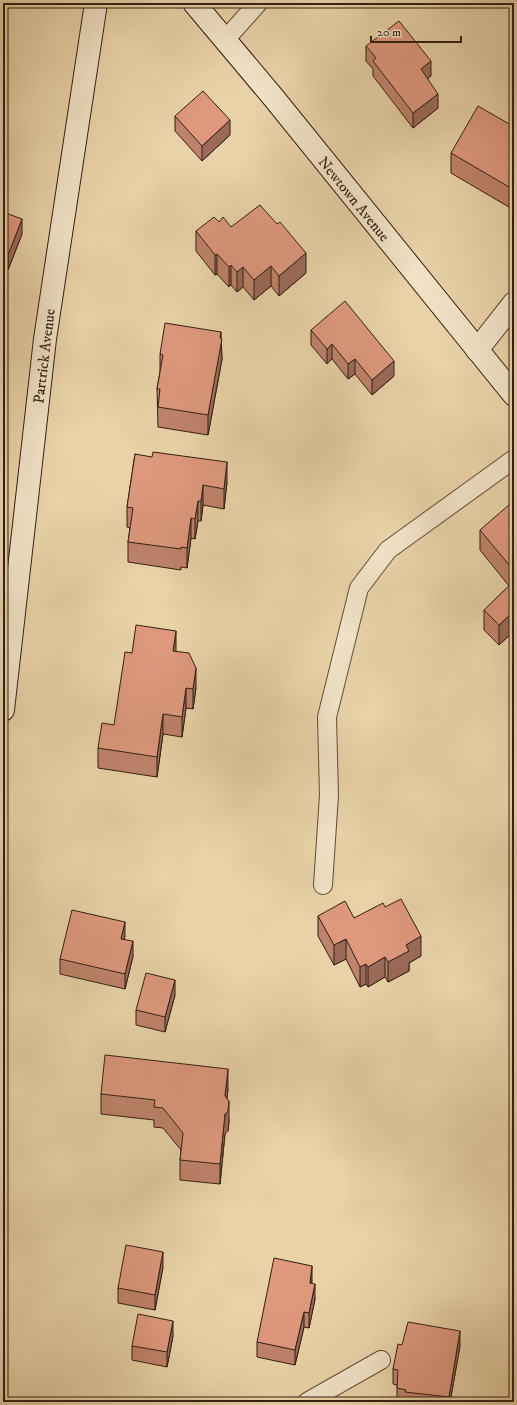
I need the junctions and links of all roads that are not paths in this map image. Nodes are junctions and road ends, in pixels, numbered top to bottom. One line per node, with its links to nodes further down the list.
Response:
1 (96, 3): 9 (street, Partrick Avenue)
2 (194, 3): 4 (street, Newtown Avenue)
3 (258, 3): 4 (lane)
4 (225, 40): 6 (street, Newtown Avenue)
5 (514, 303): 6 (street)
6 (477, 350): 7 (street, Newtown Avenue)
7 (514, 395)
8 (514, 459): 10 (lane)
9 (3, 710)
10 (323, 885)
11 (381, 1360): 12 (lane)
12 (307, 1402)

